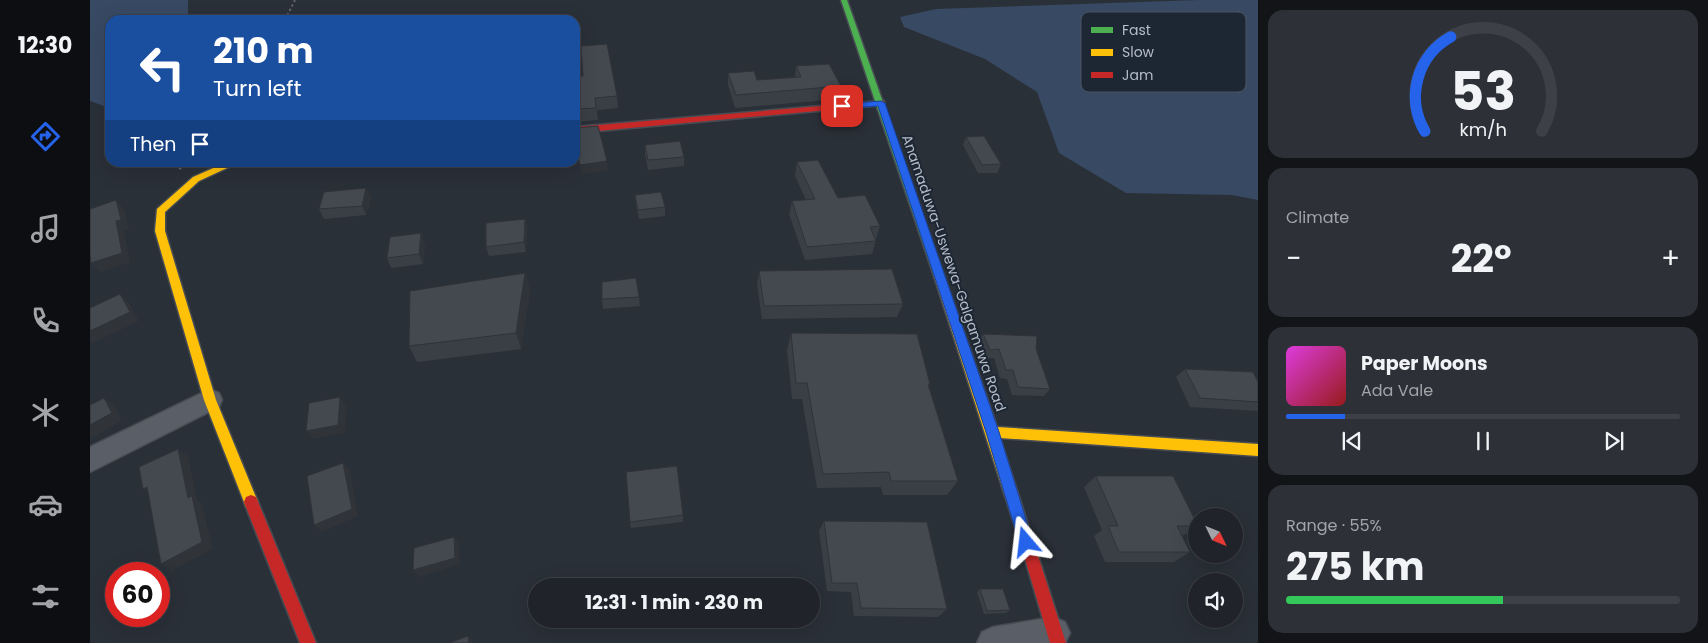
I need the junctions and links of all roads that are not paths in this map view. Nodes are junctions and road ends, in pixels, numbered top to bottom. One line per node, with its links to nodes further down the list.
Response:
1 (844, 0): 2 (street, Anamaduwa-Uswewa-Galgamuwa Road)
2 (881, 103): 3 (street); 6 (street, Anamaduwa-Uswewa-Galgamuwa Road)
3 (580, 130)
4 (224, 167): 5 (street)
5 (210, 400): 8 (street); 10 (street)
6 (992, 432): 7 (street); 9 (street, Anamaduwa-Uswewa-Galgamuwa Road)
7 (1258, 450)
8 (90, 460)
9 (1056, 638): 11 (street)
10 (308, 643)
11 (993, 643)

